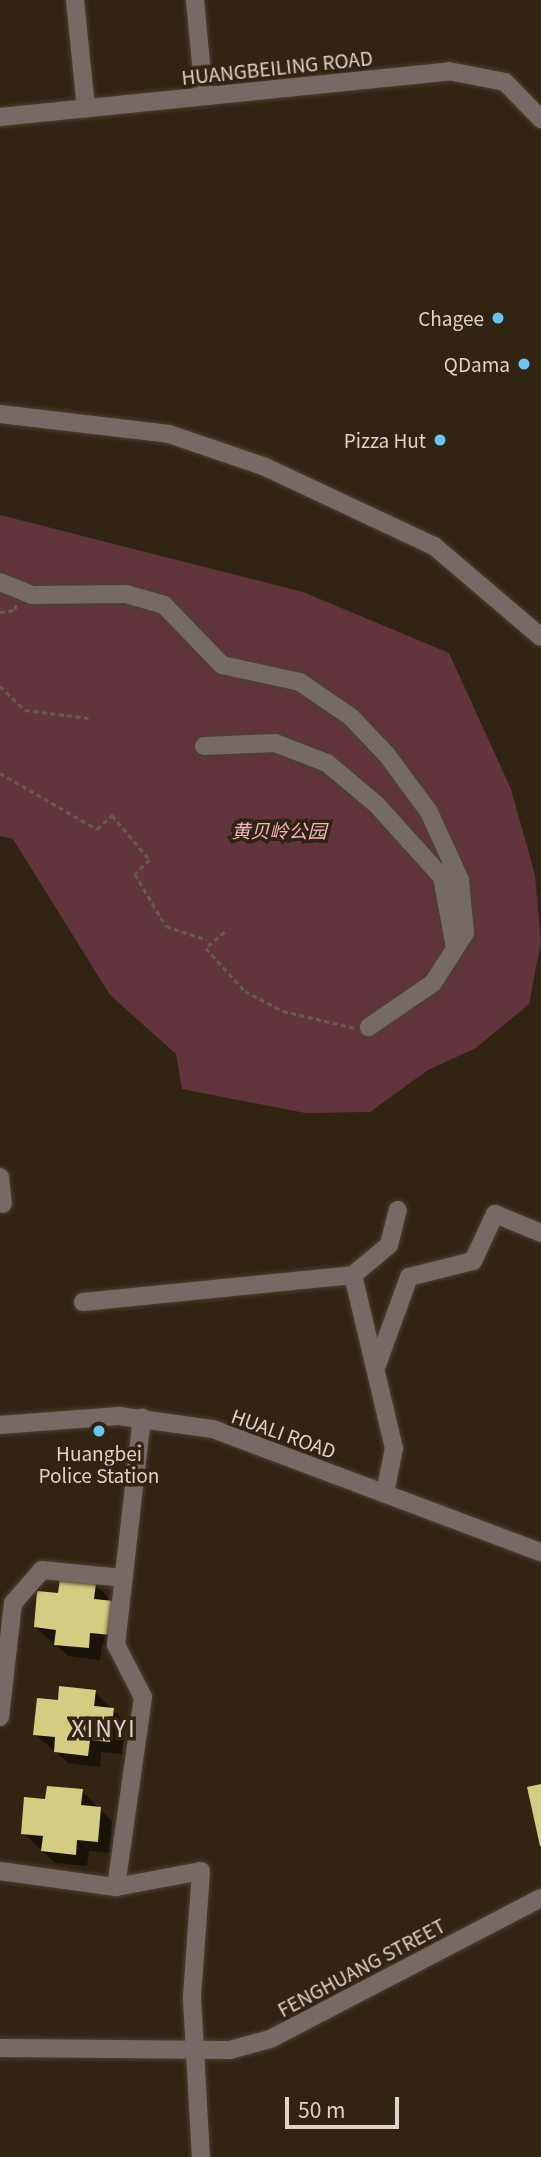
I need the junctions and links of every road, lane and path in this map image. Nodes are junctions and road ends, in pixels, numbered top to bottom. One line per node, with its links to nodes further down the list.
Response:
1 (75, 0): 4 (street)
2 (195, 0): 3 (street)
3 (204, 96): 4 (street, HUANGBEILING ROAD); 6 (street, HUANGBEILING ROAD)
4 (86, 108): 5 (street, HUANGBEILING ROAD)
5 (0, 117)
6 (541, 119)
7 (0, 414): 9 (street)
8 (0, 582): 16 (street)
9 (541, 637)
10 (0, 685): 11 (path)
11 (89, 718)
12 (204, 746): 16 (street)
13 (0, 774): 15 (path)
14 (225, 932): 15 (path)
15 (207, 940): 17 (path)
16 (455, 948): 17 (street)
17 (369, 1027)
18 (0, 1177): 19 (street)
19 (3, 1204)
20 (398, 1210): 22 (street)
21 (541, 1233): 24 (street)
22 (353, 1275): 23 (street); 24 (street)
23 (83, 1302)
24 (377, 1364): 27 (street)
25 (142, 1417): 26 (street, HUALI ROAD); 27 (street, HUALI ROAD); 29 (street)
26 (0, 1425)
27 (385, 1493): 28 (street, HUALI ROAD)
28 (541, 1552)
29 (124, 1578): 30 (street); 32 (street)
30 (0, 1717)
31 (0, 1871): 32 (street)
32 (116, 1887): 35 (street)
33 (541, 1898): 35 (street, FENGHUANG STREET)
34 (0, 2048): 35 (street, FENGHUANG STREET)
35 (194, 2050): 36 (street)
36 (201, 2157)

